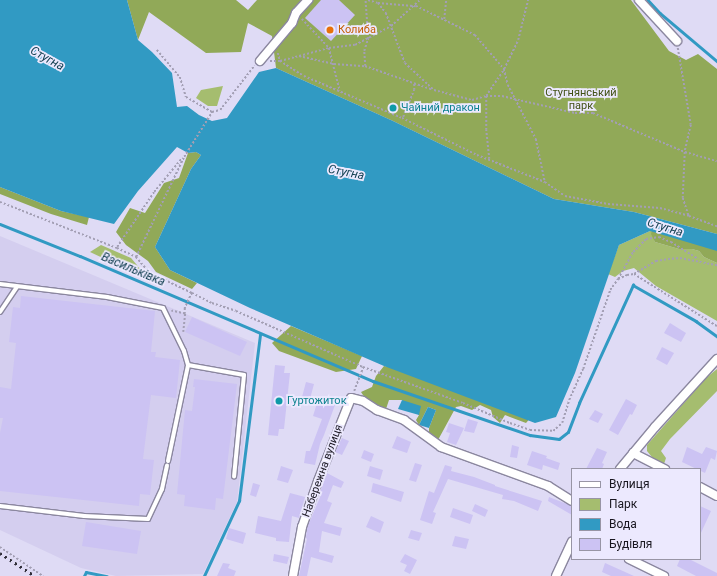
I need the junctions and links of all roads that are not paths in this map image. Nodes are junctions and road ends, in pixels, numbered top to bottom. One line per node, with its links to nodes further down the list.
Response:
1 (308, 0): 4 (street)
2 (639, 0): 3 (street)
3 (677, 41)
4 (260, 61)
5 (0, 284): 6 (lane)
6 (17, 287): 7 (lane); 9 (lane)
7 (0, 312)
8 (717, 359): 10 (street)
9 (188, 365): 13 (lane); 17 (lane)
10 (633, 453): 11 (street); 12 (street)
11 (621, 468)
12 (663, 468)
13 (234, 477)
14 (701, 488): 15 (street)
15 (717, 496)
16 (571, 500): 20 (street, Набережна вулиця)
17 (0, 506)
18 (571, 544): 21 (street)
19 (631, 560): 22 (street)
20 (293, 576)
21 (556, 576)
22 (664, 576)

